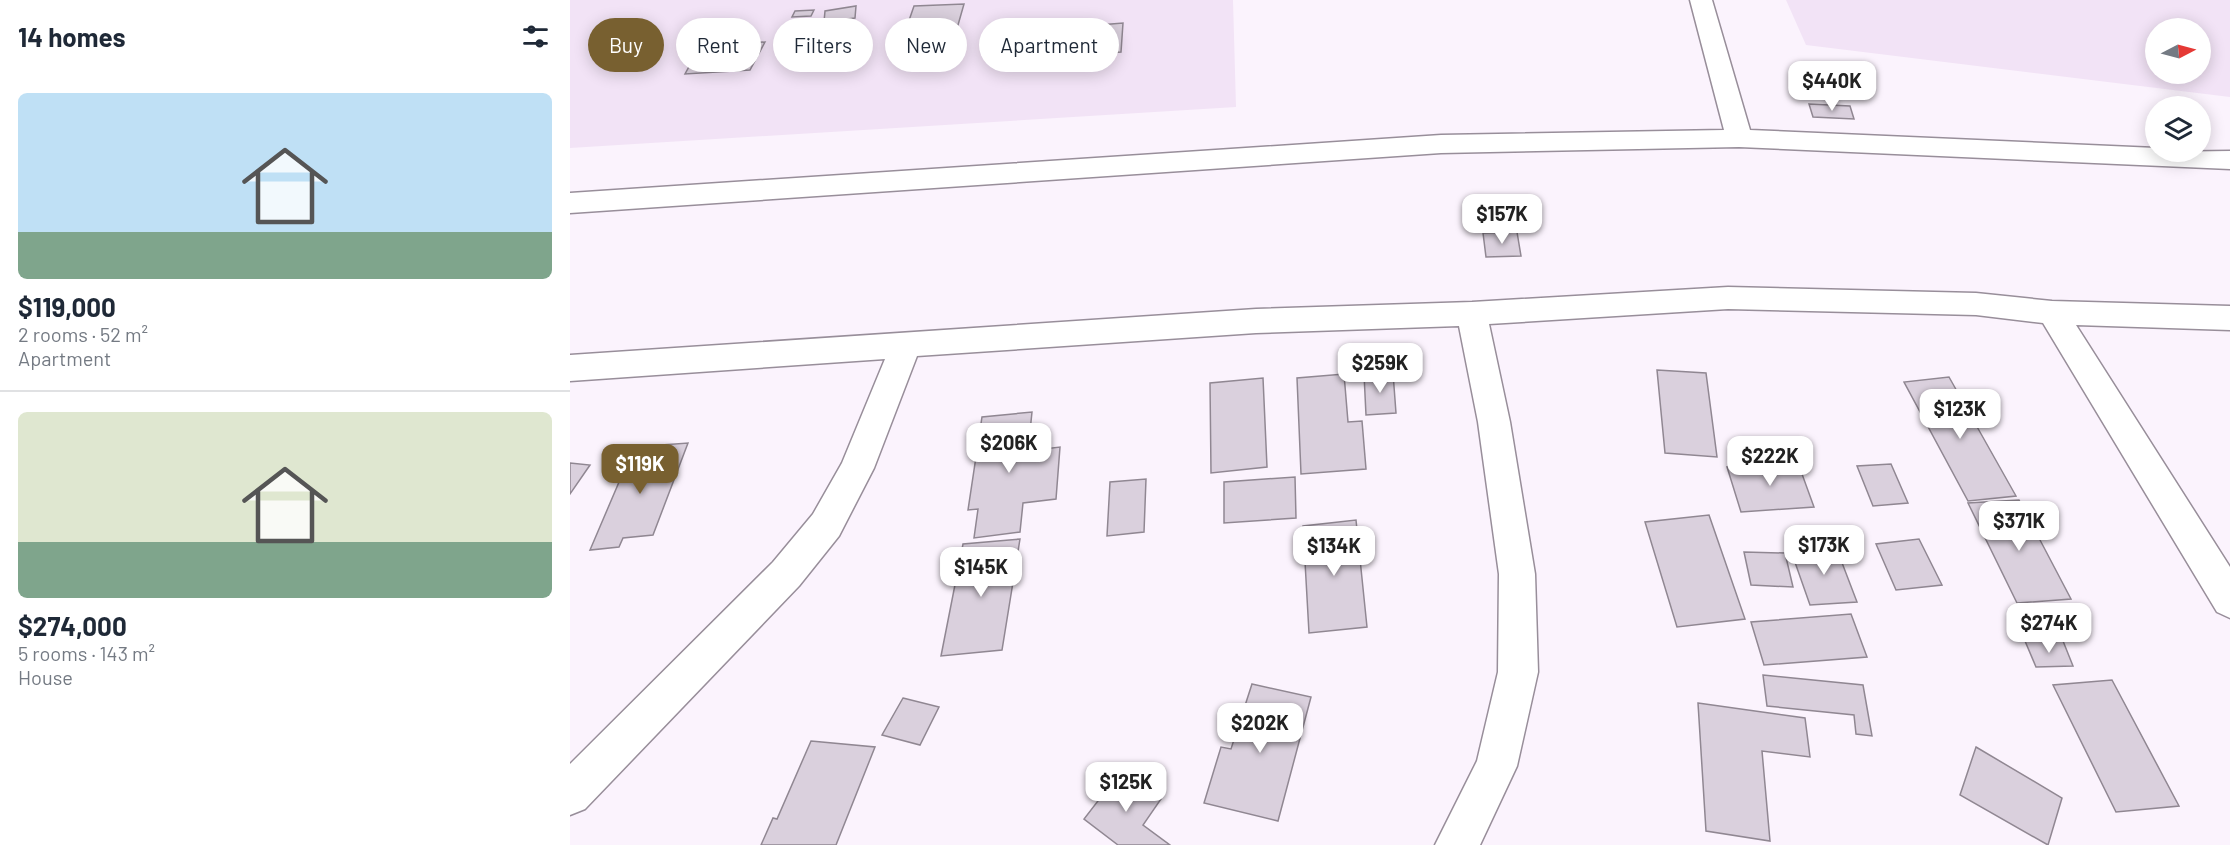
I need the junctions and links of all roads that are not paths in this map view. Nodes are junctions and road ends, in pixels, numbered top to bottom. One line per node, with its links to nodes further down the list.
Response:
1 (1701, 0): 2 (street)
2 (1739, 138): 3 (street); 4 (street)
3 (2230, 160)
4 (570, 203)
5 (2052, 313): 6 (street); 7 (street); 10 (street)
6 (1472, 314): 8 (street); 12 (street)
7 (2230, 318)
8 (906, 345): 9 (street); 11 (street)
9 (570, 368)
10 (2230, 600)
11 (570, 794)
12 (1457, 845)

